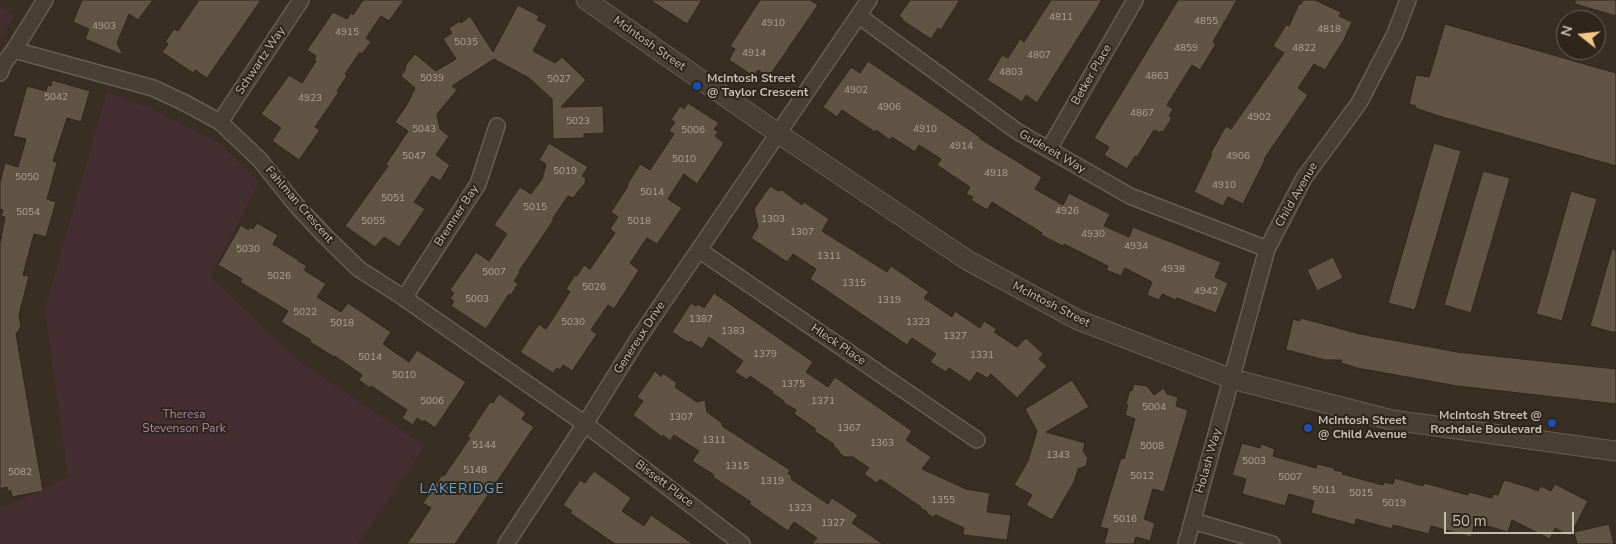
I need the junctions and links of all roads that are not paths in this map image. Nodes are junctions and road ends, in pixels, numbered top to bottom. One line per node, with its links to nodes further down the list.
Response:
1 (45, 0): 8 (street)
2 (301, 0): 10 (street, Schwartz Way)
3 (869, 0): 7 (street, Genereux Drive)
4 (1136, 0): 13 (street, Betker Place)
5 (1408, 0): 14 (street, Child Avenue)
6 (593, 2): 12 (street, McIntosh Street)
7 (859, 16): 12 (street, Genereux Drive); 13 (street, Gudereit Way)
8 (14, 50): 9 (street); 10 (street, Fahlman Crescent)
9 (0, 73)
10 (220, 122): 16 (street, Fahlman Crescent)
11 (497, 126): 16 (street, Bremner Bay)
12 (779, 134): 15 (street, Genereux Drive); 17 (street, McIntosh Street)
13 (1049, 149): 14 (street, Gudereit Way)
14 (1267, 249): 17 (street, Child Avenue)
15 (699, 250): 18 (street, Genereux Drive); 19 (street, Hleck Place)
16 (404, 298): 18 (street, Fahlman Crescent)
17 (1232, 379): 20 (street, McIntosh Street); 21 (street, Holash Way)
18 (585, 424): 22 (street, Genereux Drive); 23 (street, Bissett Place)
19 (977, 440)
20 (1616, 451)
21 (1193, 521): 24 (street, Holash Way); 25 (street)
22 (506, 544)
23 (742, 544)
24 (1186, 544)
25 (1272, 544)

